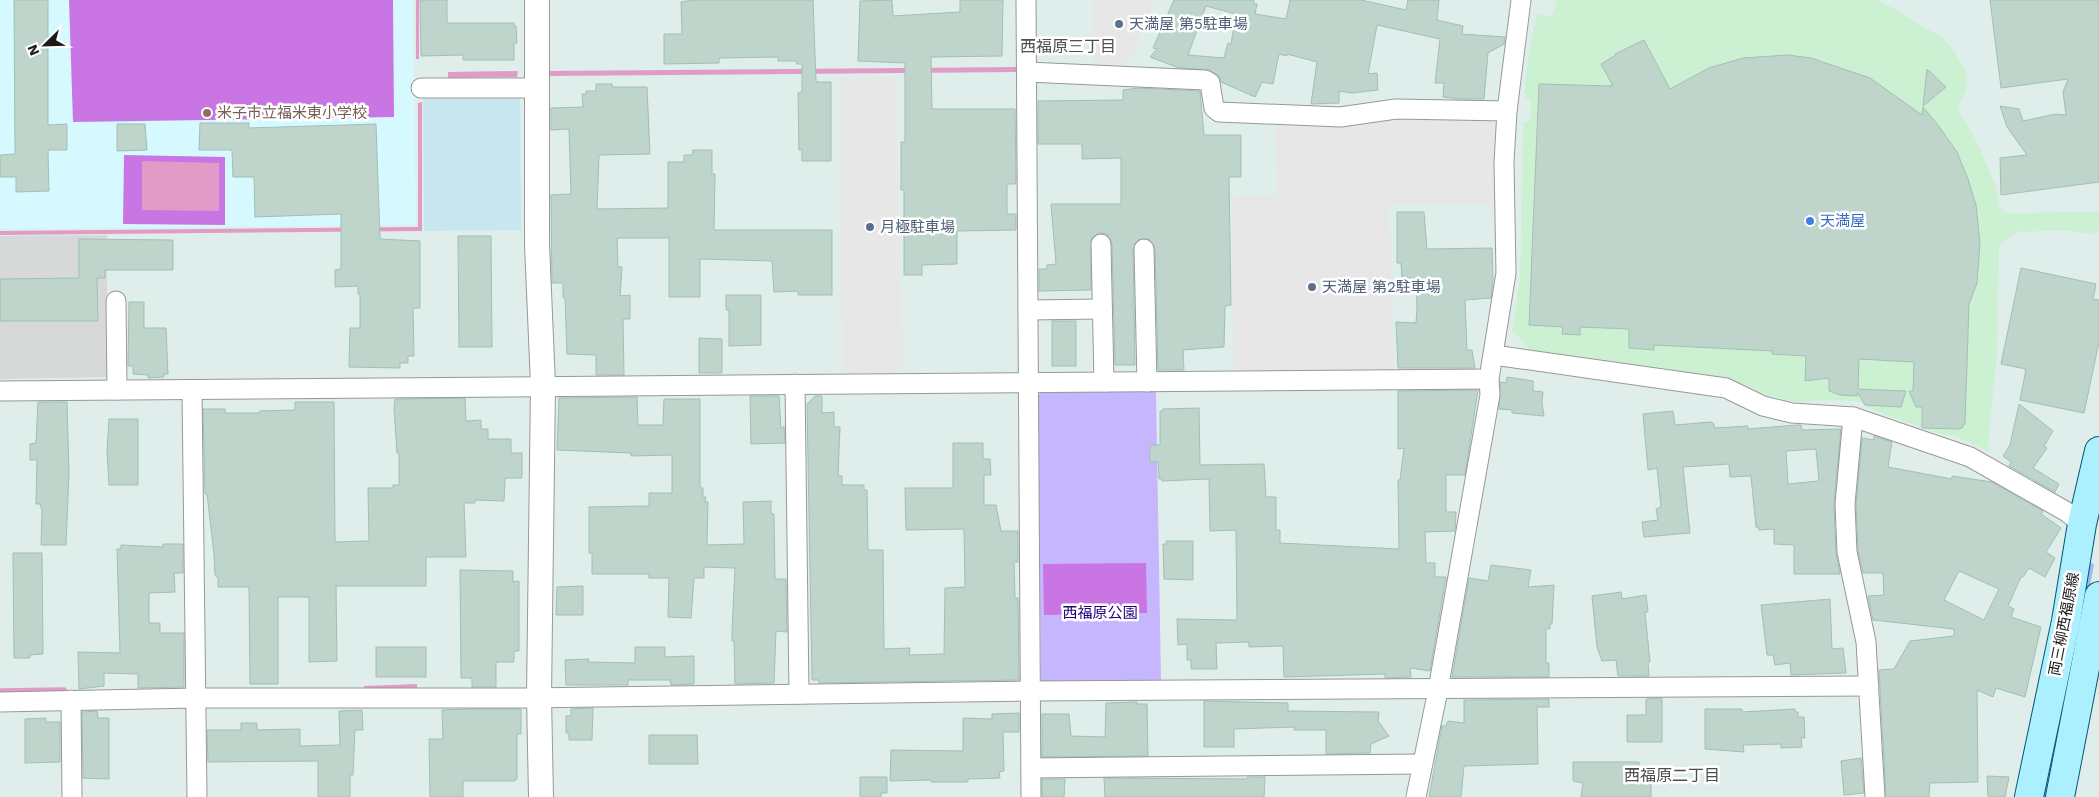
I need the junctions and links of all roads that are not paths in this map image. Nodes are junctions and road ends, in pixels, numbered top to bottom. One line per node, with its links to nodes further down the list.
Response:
1 (537, 0): 6 (street)
2 (1026, 0): 4 (street)
3 (1521, 0): 7 (street)
4 (1027, 72): 7 (street); 12 (street)
5 (421, 88): 6 (street)
6 (538, 88): 19 (street)
7 (1507, 111): 13 (street)
8 (1101, 244): 11 (street)
9 (1144, 248): 17 (street)
10 (116, 301): 21 (street)
11 (1102, 309): 12 (street); 16 (street)
12 (1028, 310): 15 (street)
13 (1494, 355): 14 (street); 23 (street)
14 (1489, 379): 17 (street); 28 (street)
15 (1027, 382): 16 (street); 18 (street); 29 (street)
16 (1104, 382): 17 (street)
17 (1147, 382)
18 (796, 384): 19 (street); 30 (street)
19 (543, 385): 22 (street); 31 (street)
20 (0, 390): 21 (street)
21 (117, 390): 22 (street)
22 (192, 391): 32 (street)
23 (1853, 417): 25 (street); 27 (street)
24 (2099, 451): 25 (main road, 両三柳西福原線)
25 (2082, 524): 43 (main road, 両三柳西福原線)
26 (2099, 596): 44 (main road, 両三柳西福原線)
27 (1869, 686): 28 (street); 42 (street)
28 (1438, 690): 29 (street); 35 (street)
29 (1031, 691): 30 (street); 36 (street)
30 (799, 694): 31 (street)
31 (539, 697): 32 (street); 39 (street)
32 (196, 698): 33 (street); 38 (street)
33 (71, 700): 34 (street); 37 (street)
34 (0, 702)
35 (1422, 764): 36 (street); 41 (street)
36 (1031, 768): 40 (street)
37 (72, 797)
38 (197, 797)
39 (541, 797)
40 (1031, 797)
41 (1416, 797)
42 (1875, 797)
43 (2029, 797)
44 (2060, 797)

